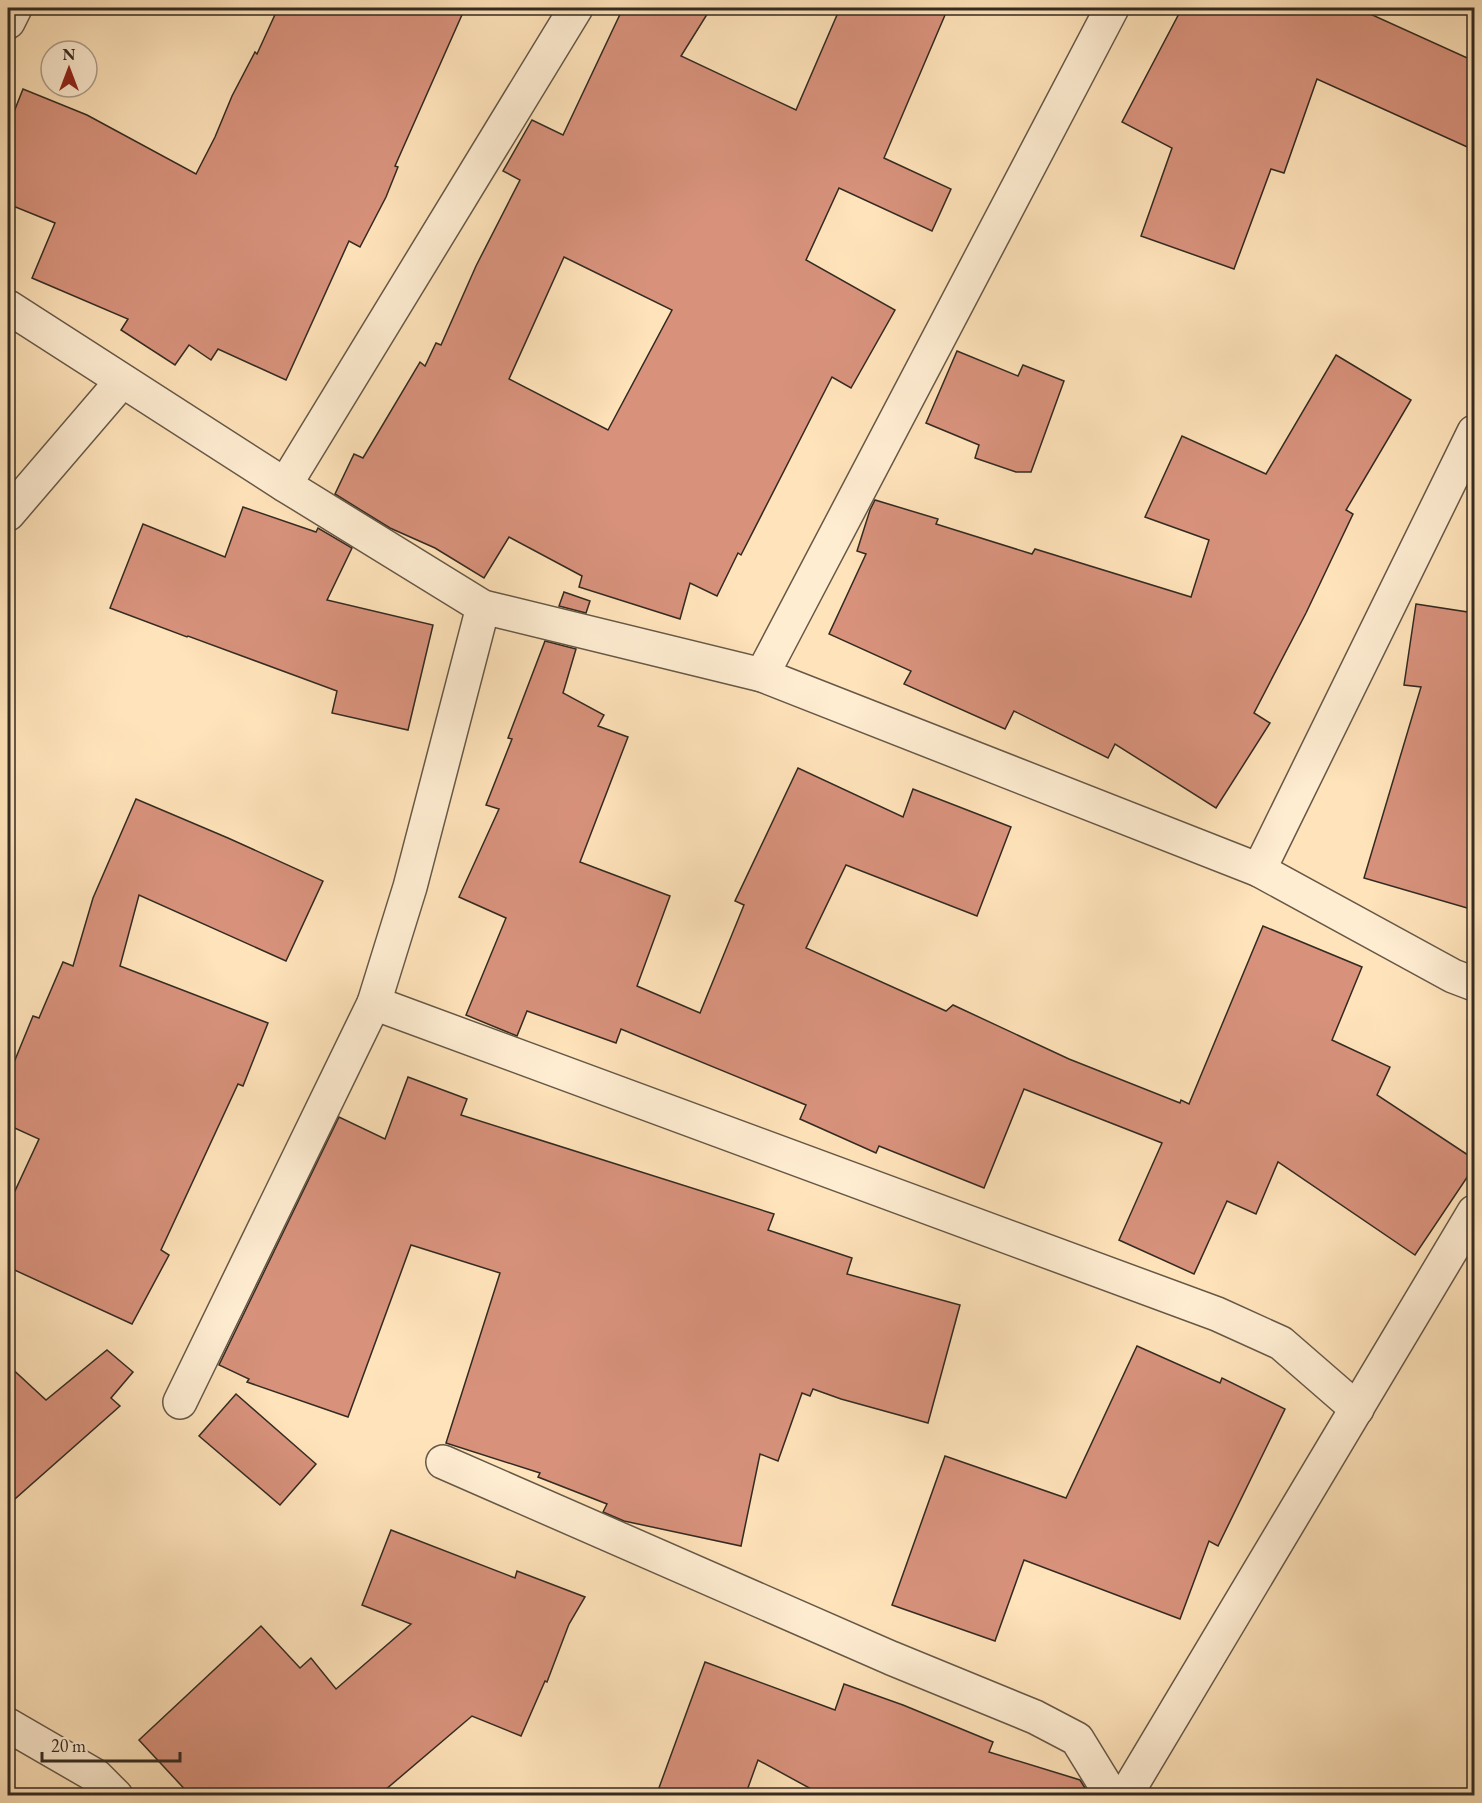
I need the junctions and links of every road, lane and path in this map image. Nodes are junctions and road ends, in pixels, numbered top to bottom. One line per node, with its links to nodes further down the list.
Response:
1 (15, 8): 4 (street)
2 (576, 8): 8 (street)
3 (1112, 8): 11 (street)
4 (8, 22)
5 (8, 307): 6 (street)
6 (122, 381): 8 (street); 9 (street)
7 (1474, 432): 12 (street)
8 (285, 485): 10 (street)
9 (8, 514)
10 (483, 607): 11 (street); 14 (street)
11 (762, 675): 12 (street)
12 (1259, 870): 13 (street)
13 (1474, 984)
14 (374, 1003): 16 (street); 17 (street)
15 (1474, 1212): 17 (street)
16 (180, 1402)
17 (1357, 1409): 22 (street)
18 (443, 1462): 21 (street)
19 (8, 1725): 20 (street)
20 (116, 1796)
21 (1112, 1796)
22 (1125, 1796)

